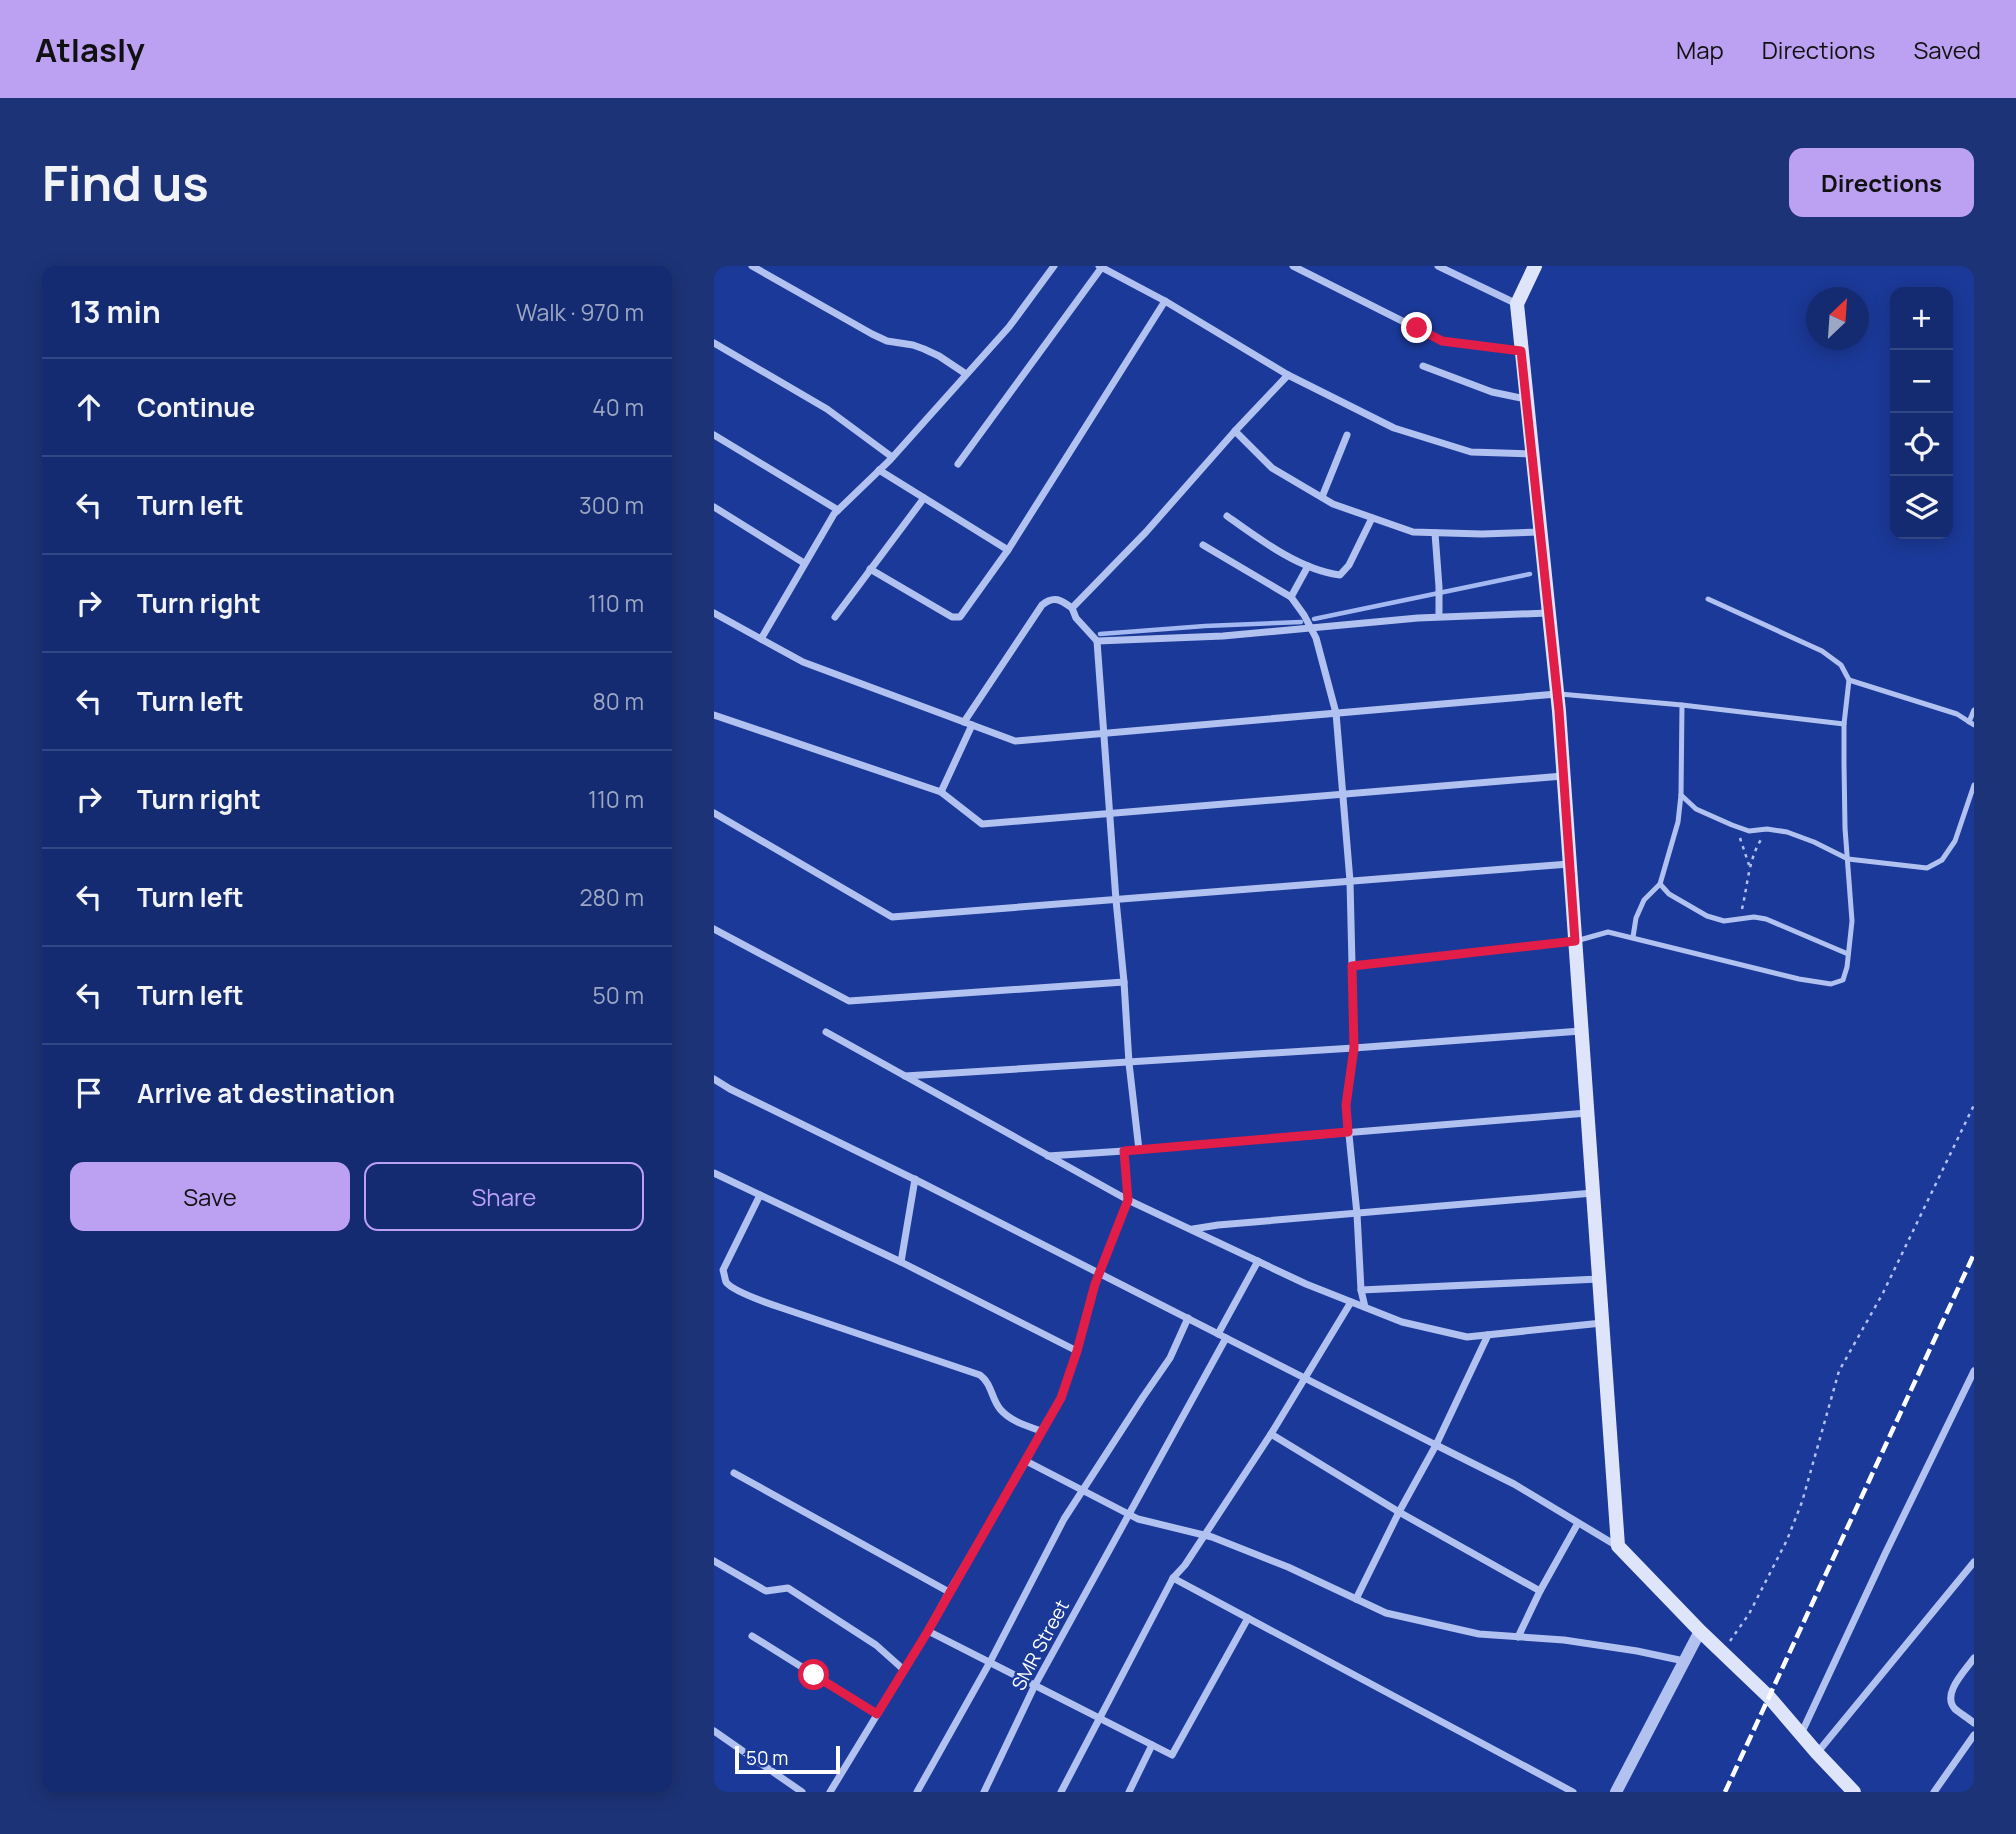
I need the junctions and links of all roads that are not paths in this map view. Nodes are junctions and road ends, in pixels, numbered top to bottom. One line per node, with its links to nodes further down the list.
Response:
1 (752, 266): 12 (street)
2 (1055, 266): 12 (street)
3 (1293, 266): 10 (street)
4 (1438, 266): 8 (street)
5 (1535, 266): 8 (main road)
6 (1101, 267): 7 (street); 20 (street)
7 (1165, 301): 13 (street); 31 (street)
8 (1517, 304): 10 (main road)
9 (714, 343): 19 (street)
10 (1521, 351): 14 (main road)
11 (1423, 366): 14 (street)
12 (966, 374): 19 (street)
13 (1288, 375): 15 (street); 18 (street)
14 (1527, 399): 18 (main road)
15 (1235, 430): 22 (street); 37 (street)
16 (714, 435): 25 (street)
17 (1347, 435): 22 (street)
18 (1532, 454): 28 (main road)
19 (892, 457): 21 (street)
20 (958, 464)
21 (879, 470): 23 (street); 25 (street)
22 (1322, 497): 27 (street)
23 (924, 498): 31 (street); 34 (street)
24 (714, 507): 32 (street)
25 (838, 510): 32 (street)
26 (1227, 516): 33 (street)
27 (1372, 518): 29 (street); 33 (street)
28 (1540, 532): 29 (street); 39 (main road)
29 (1435, 533): 40 (street)
30 (1203, 545): 35 (street)
31 (1009, 550): 34 (street)
32 (804, 563): 43 (street)
33 (1308, 566): 35 (street)
34 (870, 569): 41 (street)
35 (1291, 597): 42 (street)
36 (1708, 599): 45 (lane)
37 (1072, 608): 44 (street); 51 (street)
38 (714, 613): 43 (street)
39 (1548, 613): 40 (street); 46 (main road)
40 (1439, 616): 42 (street)
41 (835, 617)
42 (1312, 628): 44 (street); 49 (street)
43 (761, 639): 51 (street)
44 (1097, 641): 54 (street)
45 (1849, 680): 52 (lane); 53 (lane)
46 (1557, 694): 47 (lane); 49 (street); 55 (main road)
47 (1682, 705): 53 (lane); 59 (lane)
48 (1974, 710): 52 (lane)
49 (1336, 713): 54 (street); 58 (street)
50 (714, 715): 57 (street)
51 (968, 723): 54 (street); 57 (street)
52 (1972, 723)
53 (1844, 724): 62 (lane)
54 (1103, 734): 61 (street)
55 (1563, 776): 58 (street); 63 (main road)
56 (1974, 785): 62 (lane)
57 (941, 792): 61 (street)
58 (1343, 794): 61 (street); 64 (street)
59 (1681, 795): 62 (lane); 65 (lane)
60 (714, 813): 66 (street)
61 (1109, 813): 66 (street)
62 (1849, 859): 70 (lane)
63 (1569, 864): 64 (street); 69 (main road)
64 (1350, 881): 66 (street); 71 (street)
65 (1660, 884): 68 (lane); 70 (lane)
66 (1116, 900): 72 (street)
67 (714, 929): 72 (street)
68 (1633, 937): 69 (lane); 70 (lane)
69 (1575, 941): 71 (street); 73 (main road)
70 (1848, 954)
71 (1352, 966): 75 (street)
72 (1124, 982): 76 (street)
73 (1581, 1031): 75 (street); 79 (main road)
74 (826, 1032): 77 (street)
75 (1354, 1048): 76 (street); 80 (street)
76 (1129, 1063): 77 (street); 81 (street)
77 (905, 1076): 83 (street)
78 (714, 1079): 85 (street)
79 (1587, 1113): 80 (street); 86 (main road)
80 (1348, 1132): 81 (street); 89 (street)
81 (1139, 1150): 82 (street)
82 (1124, 1151): 83 (street); 88 (street)
83 (1048, 1156): 88 (street)
84 (714, 1173): 87 (street)
85 (915, 1179): 92 (street); 93 (street)
86 (1593, 1193): 89 (street); 94 (main road)
87 (760, 1195): 92 (street); 106 (street)
88 (1128, 1200): 90 (street); 93 (street)
89 (1357, 1214): 90 (street); 95 (street)
90 (1192, 1229): 91 (street)
91 (1258, 1261): 96 (street); 100 (street)
92 (901, 1262): 103 (street)
93 (1099, 1272): 98 (street); 103 (street)
94 (1599, 1279): 95 (street); 99 (main road)
95 (1362, 1290): 97 (street)
96 (1351, 1302): 97 (street); 105 (street)
97 (1364, 1307): 101 (street)
98 (1188, 1318): 100 (street); 111 (street)
99 (1602, 1323): 101 (street); 116 (main road)
100 (1219, 1334): 102 (street)
101 (1488, 1335): 108 (street)
102 (1226, 1338): 105 (street); 113 (street, SMR Street)
103 (1077, 1351): 106 (street)
104 (1974, 1371): 137 (street)
105 (1305, 1378): 107 (street); 108 (street)
106 (1041, 1432): 109 (street)
107 (1270, 1434): 112 (street); 115 (street)
108 (1436, 1445): 112 (street); 114 (street)
109 (1026, 1461): 111 (street); 121 (street)
110 (734, 1473): 121 (street)
111 (1083, 1490): 113 (street); 130 (street)
112 (1399, 1511): 120 (street); 122 (street)
113 (1128, 1514): 115 (street); 132 (street, SMR Street)
114 (1578, 1522): 116 (street); 120 (street)
115 (1204, 1535): 119 (street); 122 (street)
116 (1618, 1546): 125 (main road)
117 (714, 1562): 131 (street)
118 (1974, 1562): 140 (street)
119 (1173, 1578): 123 (street); 134 (street)
120 (1541, 1591): 127 (street)
121 (949, 1592): 124 (street)
122 (1356, 1599): 127 (street)
123 (1248, 1618): 139 (street); 147 (street)
124 (928, 1631): 130 (street); 131 (street)
125 (1700, 1631): 129 (street); 137 (main road)
126 (752, 1636): 133 (street)
127 (1518, 1637): 129 (street)
128 (1974, 1658): 135 (street)
129 (1684, 1661): 148 (street)
130 (990, 1662): 132 (street); 143 (street)
131 (904, 1670): 133 (street)
132 (1035, 1685): 134 (street); 144 (street, SMR Street)
133 (877, 1714): 142 (street)
134 (1099, 1718): 139 (street); 145 (street)
135 (1974, 1723)
136 (714, 1731): 141 (street)
137 (1801, 1734): 140 (main road)
138 (1974, 1735): 150 (street)
139 (1152, 1745): 146 (street)
140 (1817, 1753): 149 (main road)
141 (802, 1792)
142 (830, 1792)
143 (916, 1792)
144 (984, 1792)
145 (1061, 1792)
146 (1129, 1792)
147 (1573, 1792)
148 (1616, 1792)
149 (1854, 1792)
150 (1934, 1792)

